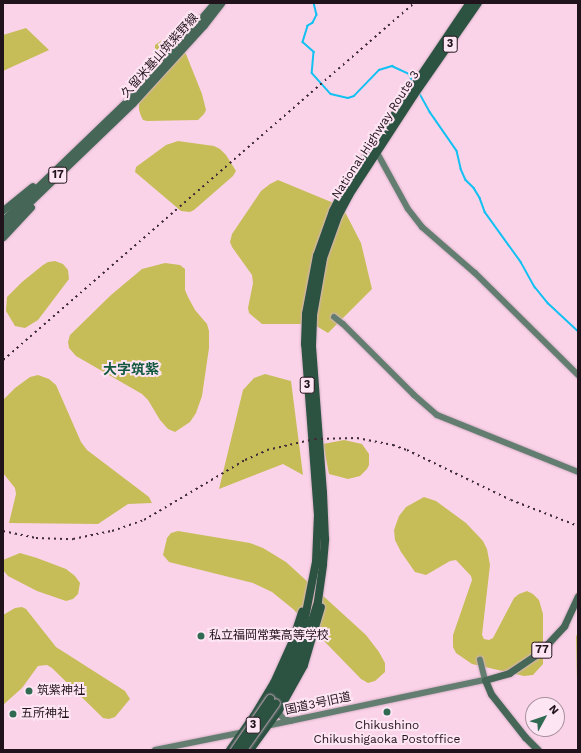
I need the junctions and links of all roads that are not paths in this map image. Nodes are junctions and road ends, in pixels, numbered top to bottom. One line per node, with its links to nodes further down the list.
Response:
1 (214, 3): 6 (main road, 久留米基山筑紫野線 / 17)
2 (221, 3): 6 (main road, 久留米基山筑紫野線 / 17)
3 (470, 3): 5 (highway, National Highway Route 3 / 3)
4 (478, 3): 5 (highway, National Highway Route 3 / 3)
5 (420, 81): 7 (highway, National Highway Route 3 / 3)
6 (132, 100): 8 (main road, 久留米基山筑紫野線 / 17)
7 (374, 149): 14 (street); 16 (highway, National Highway Route 3 / 3); 20 (highway, National Highway Route 3 / 3)
8 (74, 157): 9 (main road); 10 (main road, 17); 11 (main road, 17); 12 (main road)
9 (3, 210)
10 (3, 220)
11 (3, 228)
12 (3, 237)
13 (334, 317): 15 (street)
14 (578, 375)
15 (578, 472)
16 (318, 515): 20 (highway, National Highway Route 3 / 3); 23 (highway)
17 (578, 596): 19 (main road, 77)
18 (480, 660): 19 (street)
19 (486, 680): 21 (street, 国道3号旧道); 29 (main road)
20 (275, 704): 21 (street); 22 (highway); 26 (highway, National Highway Route 3 / 3, bridge); 27 (highway, National Highway Route 3 / 3, bridge)
21 (292, 721): 22 (street, 国道3号旧道)
22 (268, 726): 23 (street, 国道3号旧道); 28 (highway)
23 (242, 732): 24 (street, 国道3号旧道); 25 (highway)
24 (155, 750)
25 (230, 750)
26 (235, 750)
27 (243, 750)
28 (250, 750)
29 (538, 750)

